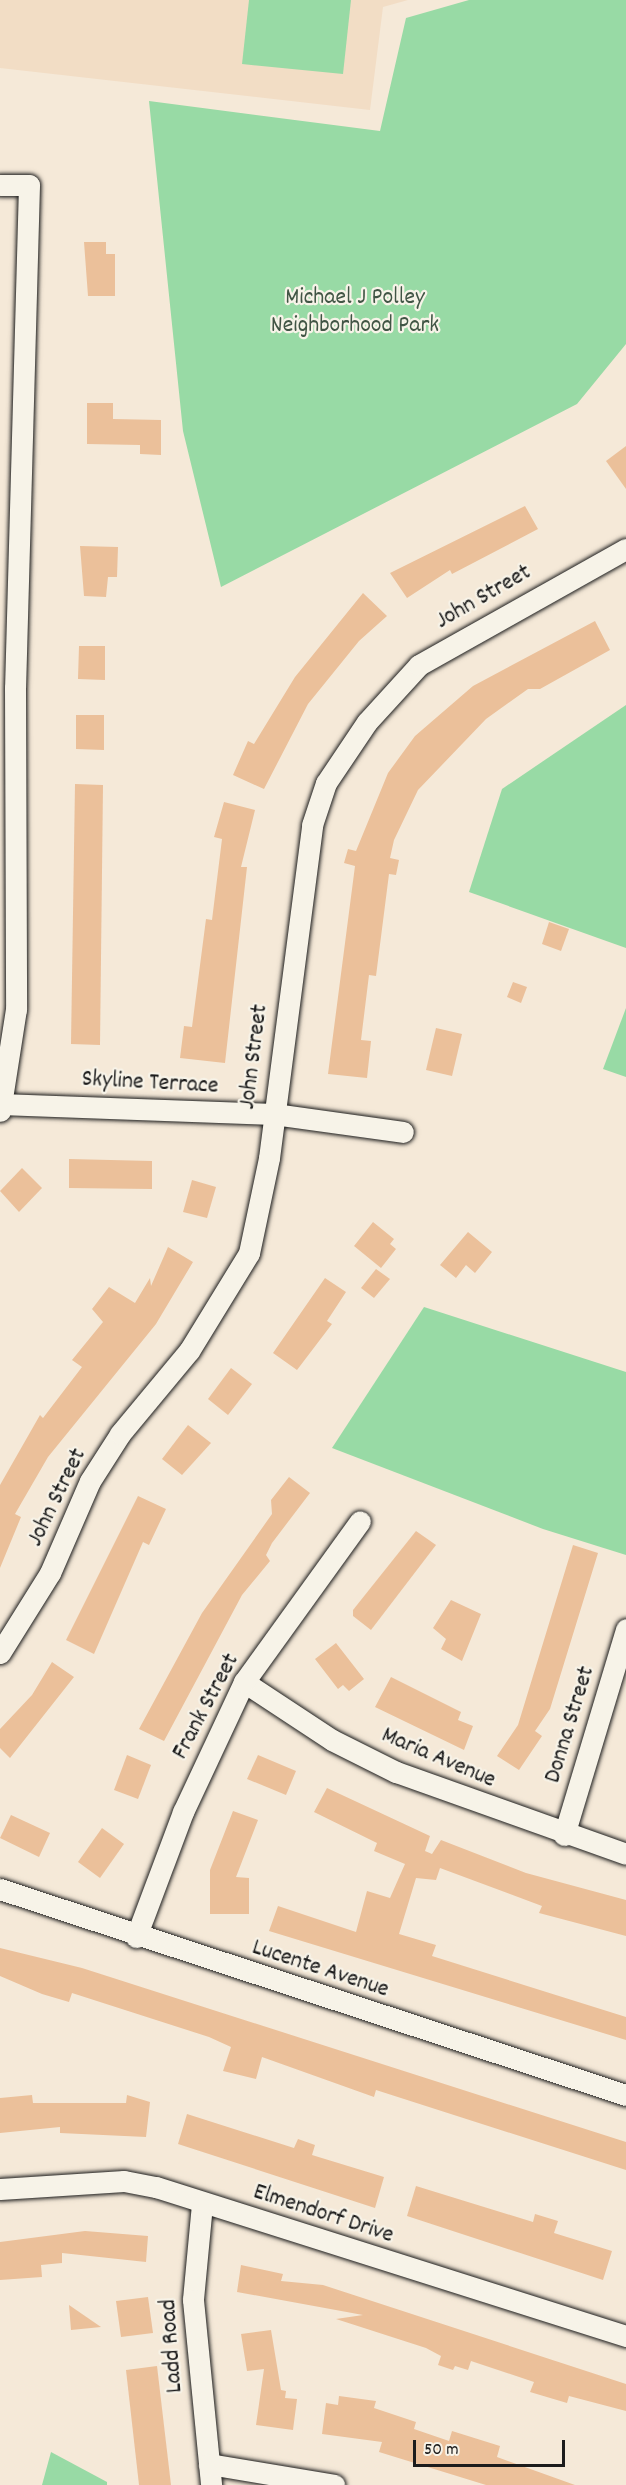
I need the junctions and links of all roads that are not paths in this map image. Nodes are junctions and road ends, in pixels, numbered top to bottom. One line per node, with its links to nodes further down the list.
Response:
1 (0, 185): 3 (street)
2 (626, 549): 4 (street, John Street)
3 (2, 1106): 4 (street, Skyline Terrace)
4 (274, 1114): 5 (street, Skyline Terrace); 8 (street, John Street)
5 (404, 1132)
6 (360, 1521): 9 (street, Frank Street)
7 (626, 1629): 10 (street, Donna Street)
8 (0, 1653)
9 (244, 1682): 10 (street, Maria Avenue); 13 (street, Frank Street)
10 (564, 1835): 11 (street, Maria Avenue)
11 (626, 1854)
12 (0, 1889): 13 (street, Lucente Avenue)
13 (136, 1937): 14 (street, Lucente Avenue)
14 (626, 2095)
15 (0, 2189): 16 (street, Elmendorf Drive)
16 (202, 2204): 17 (street, Elmendorf Drive); 18 (street, Ladd Road)
17 (626, 2336)
18 (210, 2475): 19 (street)
19 (334, 2485)

